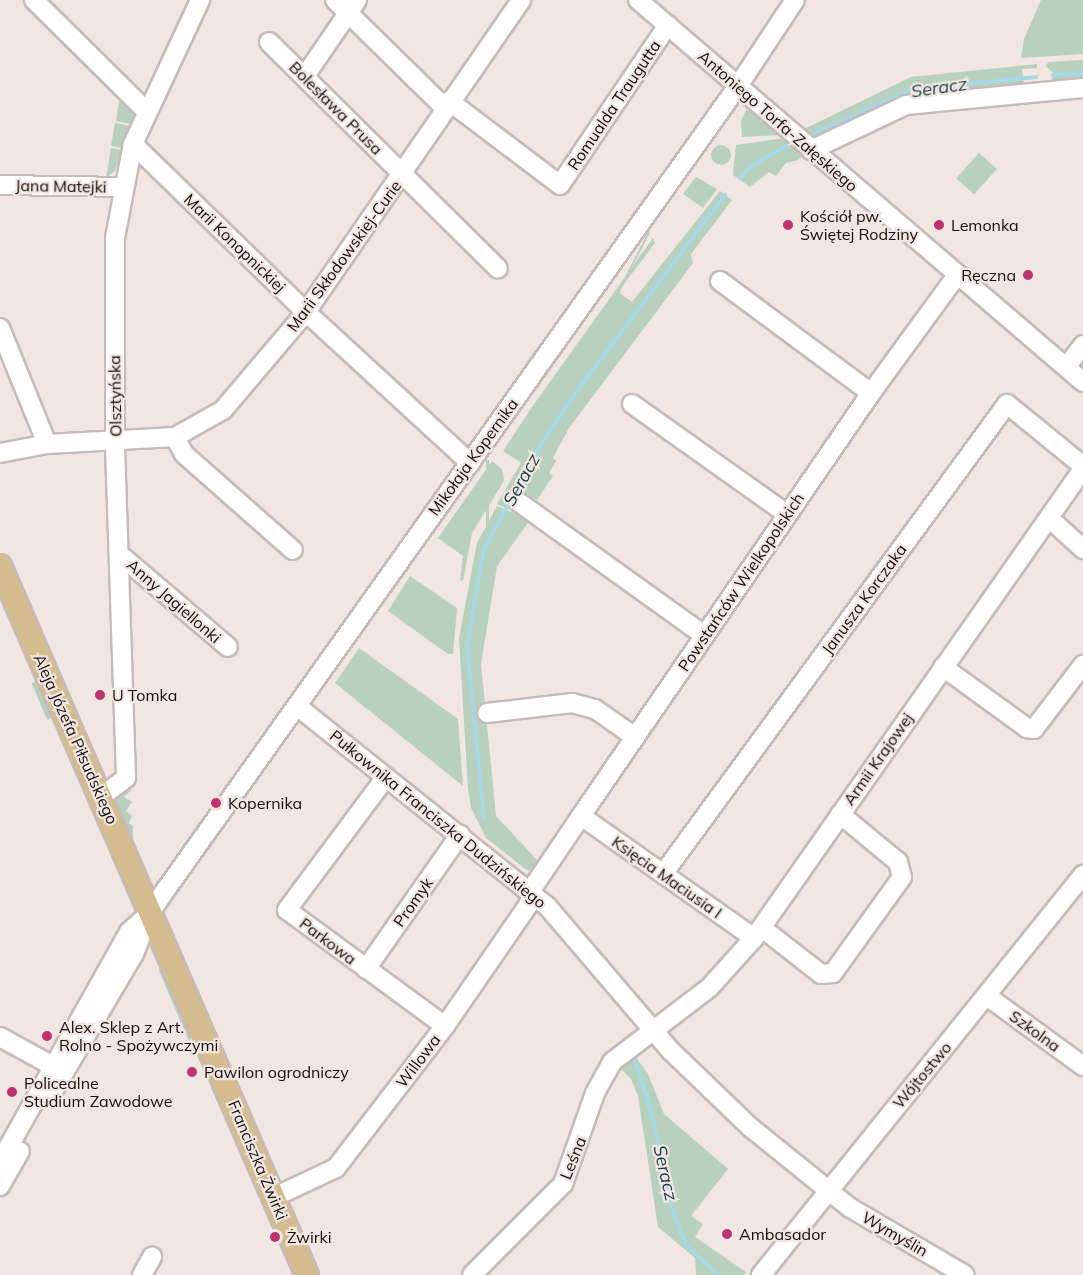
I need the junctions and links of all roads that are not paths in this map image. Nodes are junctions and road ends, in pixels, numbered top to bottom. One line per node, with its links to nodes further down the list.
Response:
1 (34, 0): 14 (street)
2 (200, 0): 14 (street, Olsztyńska)
3 (335, 0): 7 (street)
4 (521, 0): 13 (street, Marii Skłodowskiej-Curie)
5 (638, 0): 8 (street, Antoniego Torfa-Załęskiego)
6 (795, 0): 11 (street, Mikołaja Kopernika)
7 (352, 7): 10 (street); 13 (street)
8 (668, 25): 11 (street, Antoniego Torfa-Załęskiego); 13 (street, Romualda Traugutta)
9 (269, 42): 10 (street, Bolesława Prusa)
10 (305, 75): 17 (street, Bolesława Prusa)
11 (738, 86): 16 (street, Antoniego Torfa-Załęskiego); 34 (street, Mikołaja Kopernika)
12 (1083, 88): 16 (street)
13 (447, 104): 17 (street, Marii Skłodowskiej-Curie)
14 (146, 111): 15 (street, Olsztyńska)
15 (133, 144): 19 (street, Olsztyńska); 23 (street, Marii Konopnickiej)
16 (811, 150): 21 (street, Antoniego Torfa-Załęskiego)
17 (403, 174): 20 (street, Bolesława Prusa); 23 (street, Marii Skłodowskiej-Curie)
18 (0, 185): 19 (street, Jana Matejki)
19 (122, 187): 31 (street, Olsztyńska)
20 (498, 269)
21 (957, 275): 26 (street, Antoniego Torfa-Załęskiego); 28 (street, Powstańców Wielkopolskich)
22 (720, 281): 28 (street)
23 (306, 312): 30 (street, Marii Skłodowskiej-Curie); 34 (street, Marii Konopnickiej)
24 (0, 328): 32 (street)
25 (1083, 345): 26 (street)
26 (1066, 367): 27 (street, Antoniego Torfa-Załęskiego)
27 (1083, 381)
28 (870, 393): 37 (street, Powstańców Wielkopolskich)
29 (632, 404): 37 (street)
30 (175, 437): 31 (street, Marii Skłodowskiej-Curie); 40 (street)
31 (115, 439): 32 (street, Marii Skłodowskiej-Curie); 41 (street, Olsztyńska)
32 (47, 444): 33 (street, Marii Skłodowskiej-Curie)
33 (0, 453)
34 (470, 463): 47 (street, Mikołaja Kopernika)
35 (1083, 467): 38 (street, Armii Krajowej); 55 (street, Janusza Korczaka)
36 (520, 503): 43 (street)
37 (787, 514): 43 (street, Powstańców Wielkopolskich)
38 (1050, 519): 39 (street); 46 (street, Armii Krajowej)
39 (1083, 549)
40 (294, 550)
41 (119, 554): 44 (street, Anny Jagiellonki); 51 (street, Olsztyńska)
42 (0, 566): 51 (main road, Aleja Józefa Piłsudskiego)
43 (704, 635): 49 (street, Powstańców Wielkopolskich)
44 (228, 647)
45 (1083, 665): 46 (street)
46 (943, 667): 52 (street, Armii Krajowej)
47 (297, 706): 50 (street, Pułkownika Franciszka Dudzińskiego); 58 (street, Mikołaja Kopernika)
48 (487, 713): 49 (street)
49 (635, 736): 53 (street, Powstańców Wielkopolskich)
50 (386, 777): 54 (street, Pułkownika Franciszka Dudzińskiego); 60 (street, Parkowa)
51 (102, 796): 58 (main road, Aleja Józefa Piłsudskiego)
52 (840, 814): 59 (street, Armii Krajowej); 59 (street, Księcia Maciusia I)
53 (581, 816): 55 (street, Księcia Maciusia I); 57 (street, Powstańców Wielkopolskich)
54 (460, 835): 57 (street, Pułkownika Franciszka Dudzińskiego); 60 (street, Promyk)
55 (663, 874): 59 (street, Księcia Maciusia I)
56 (1083, 875): 61 (street, Wójtostwo)
57 (533, 894): 62 (street, Willowa); 63 (street, Pułkownika Franciszka Dudzińskiego)
58 (150, 913): 66 (street, Mikołaja Kopernika); 70 (main road, Franciszka Żwirki)
59 (758, 933): 63 (street, Armii Krajowej)
60 (366, 969): 62 (street, Parkowa)
61 (987, 996): 65 (street, Szkolna); 69 (street, Wójtostwo)
62 (445, 1026): 70 (street, Willowa)
63 (652, 1029): 69 (street, Pułkownika Franciszka Dudzińskiego); 74 (street, Leśna)
64 (0, 1037): 66 (street)
65 (1083, 1066)
66 (59, 1070): 67 (street); 68 (street)
67 (0, 1162)
68 (0, 1186)
69 (827, 1191): 75 (street, Wójtostwo); 76 (street, Wymyślin)
70 (274, 1197): 73 (main road, Franciszka Żwirki)
71 (152, 1257): 72 (street)
72 (142, 1275)
73 (307, 1275)
74 (472, 1275)
75 (761, 1275)
76 (965, 1275)

